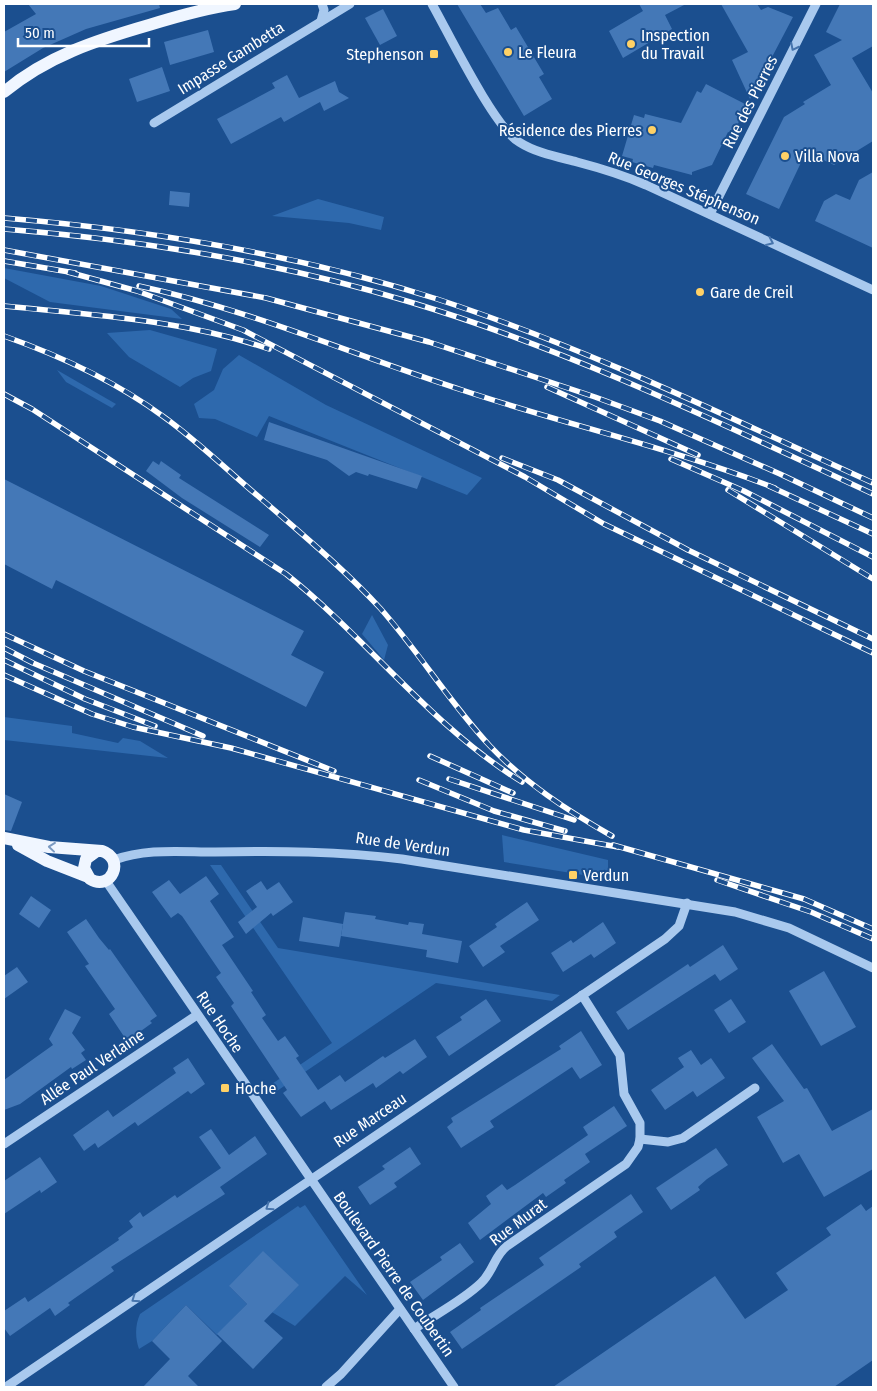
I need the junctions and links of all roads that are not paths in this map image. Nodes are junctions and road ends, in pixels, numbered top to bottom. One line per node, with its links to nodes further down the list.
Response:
1 (235, 4): 6 (main road)
2 (322, 4): 7 (street)
3 (350, 4): 7 (street, Impasse Gambetta)
4 (432, 4): 10 (street, Rue Georges Stéphenson)
5 (816, 4): 10 (street, Rue des Pierres, one-way to 10)
6 (217, 5): 8 (main road)
7 (321, 21): 9 (street, Impasse Gambetta)
8 (4, 92)
9 (154, 124)
10 (710, 214): 11 (street, Rue Georges Stéphenson, one-way to 11)
11 (873, 290)
12 (6, 839): 13 (main road, one-way to 12); 15 (main road)
13 (96, 851): 14 (main road); 15 (main road)
14 (114, 860): 16 (main road); 17 (street, Rue de Verdun)
15 (88, 878): 16 (main road)
16 (106, 881): 20 (street, Rue Hoche)
17 (688, 903): 18 (street); 19 (street, Rue Marceau)
18 (873, 968)
19 (582, 995): 22 (street); 24 (street, Rue Marceau)
20 (197, 1015): 23 (street, Allée Paul Verlaine); 24 (street, Rue Hoche)
21 (755, 1088): 22 (street)
22 (640, 1140): 26 (street, Rue Murat)
23 (4, 1144)
24 (309, 1179): 25 (street, Boulevard Pierre de Coubertin); 27 (street, Rue Marceau, one-way to 27)
25 (400, 1310): 26 (street, Boulevard Pierre de Coubertin); 28 (street)
26 (414, 1329): 29 (street, Boulevard Pierre de Coubertin)
27 (6, 1387)
28 (326, 1387)
29 (454, 1387)

